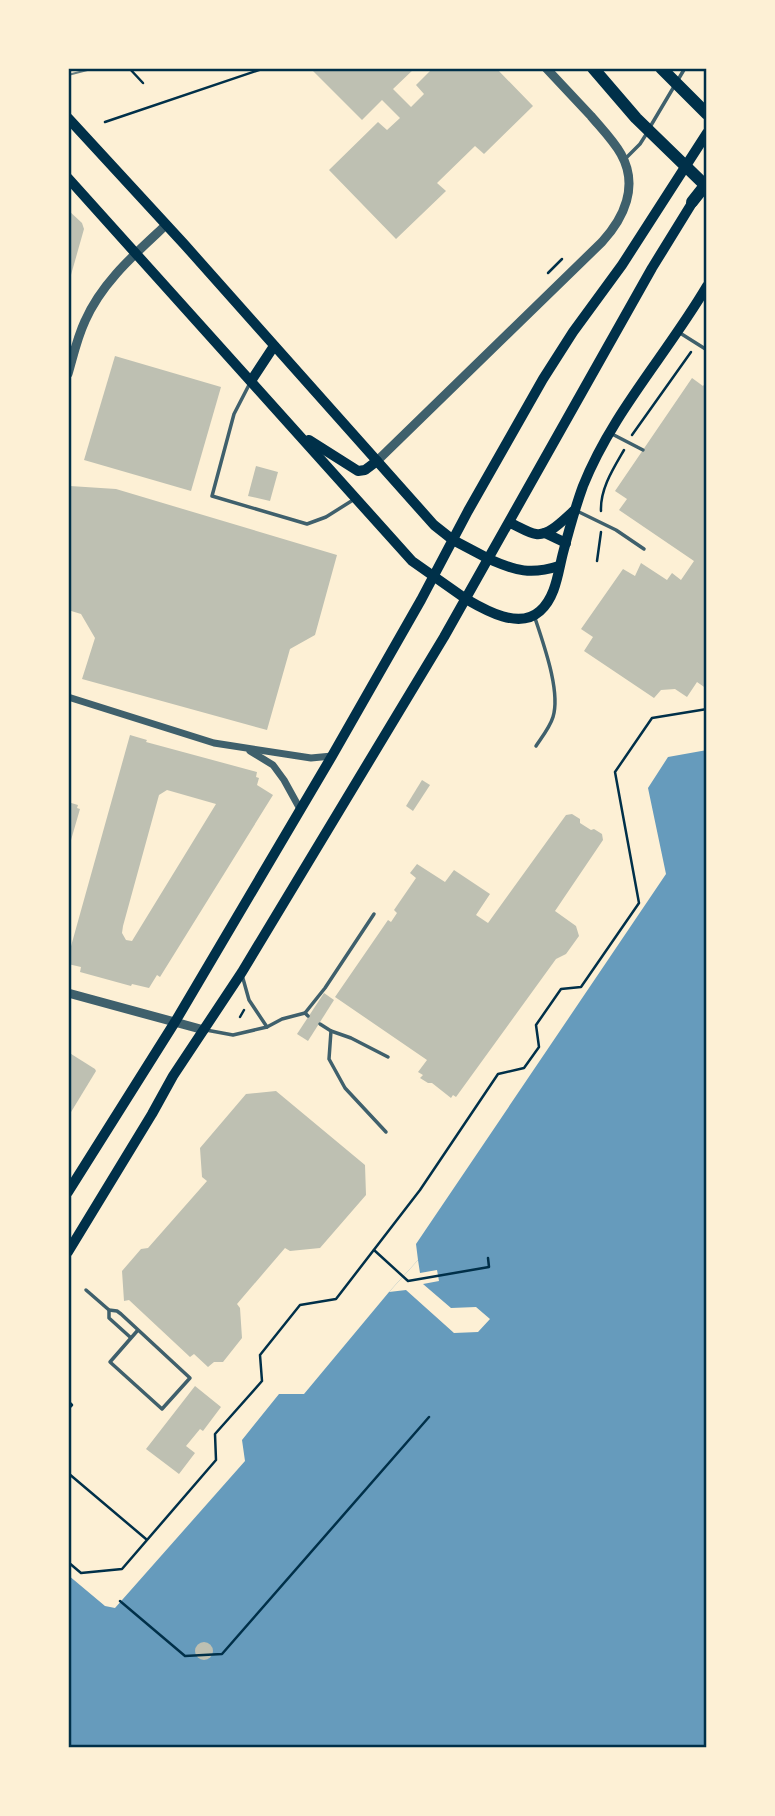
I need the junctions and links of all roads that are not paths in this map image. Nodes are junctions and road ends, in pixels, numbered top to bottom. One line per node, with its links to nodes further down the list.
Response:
1 (546, 68): 8 (street)
2 (593, 68): 11 (highway)
3 (661, 68): 5 (highway)
4 (685, 68): 8 (lane)
5 (707, 114)
6 (68, 118): 13 (main road)
7 (707, 132): 29 (main road)
8 (624, 160): 24 (street)
9 (707, 177): 12 (main road)
10 (68, 178): 14 (main road)
11 (707, 185): 12 (highway)
12 (692, 202): 27 (main road)
13 (166, 225): 14 (street); 17 (main road)
14 (137, 252): 19 (street); 20 (main road)
15 (707, 286): 16 (main road)
16 (679, 331): 18 (lane); 22 (main road)
17 (274, 345): 20 (main road); 24 (main road)
18 (707, 350)
19 (68, 374)
20 (251, 381): 21 (main road); 25 (lane)
21 (295, 431): 24 (main road); 25 (main road)
22 (610, 433): 23 (lane); 26 (main road)
23 (643, 450)
24 (377, 461): 29 (main road)
25 (356, 498): 34 (main road)
26 (575, 510): 28 (main road); 30 (main road); 31 (lane)
27 (510, 523): 28 (main road); 32 (main road)
28 (545, 533): 30 (main road)
29 (453, 540): 32 (main road); 34 (main road)
30 (566, 543): 33 (main road)
31 (644, 549)
32 (489, 559): 33 (main road); 35 (main road)
33 (559, 566): 36 (main road)
34 (433, 577): 35 (main road); 40 (main road)
35 (466, 599): 36 (main road); 43 (main road)
36 (534, 615): 38 (lane)
37 (68, 697): 39 (street)
38 (536, 746)
39 (246, 749): 40 (street); 41 (street)
40 (332, 756): 41 (main road)
41 (300, 809): 45 (main road)
42 (373, 914): 47 (lane)
43 (242, 972): 47 (lane); 48 (main road)
44 (68, 993): 45 (street)
45 (175, 1022): 48 (street); 52 (main road)
46 (320, 1024): 49 (lane)
47 (267, 1027): 48 (lane)
48 (204, 1030): 53 (main road)
49 (331, 1031): 50 (lane); 51 (lane)
50 (388, 1057)
51 (386, 1132)
52 (68, 1192)
53 (68, 1252)
54 (86, 1290): 55 (lane)
55 (109, 1310): 56 (lane); 57 (lane)
56 (138, 1330): 57 (lane); 57 (lane)
57 (131, 1337)

